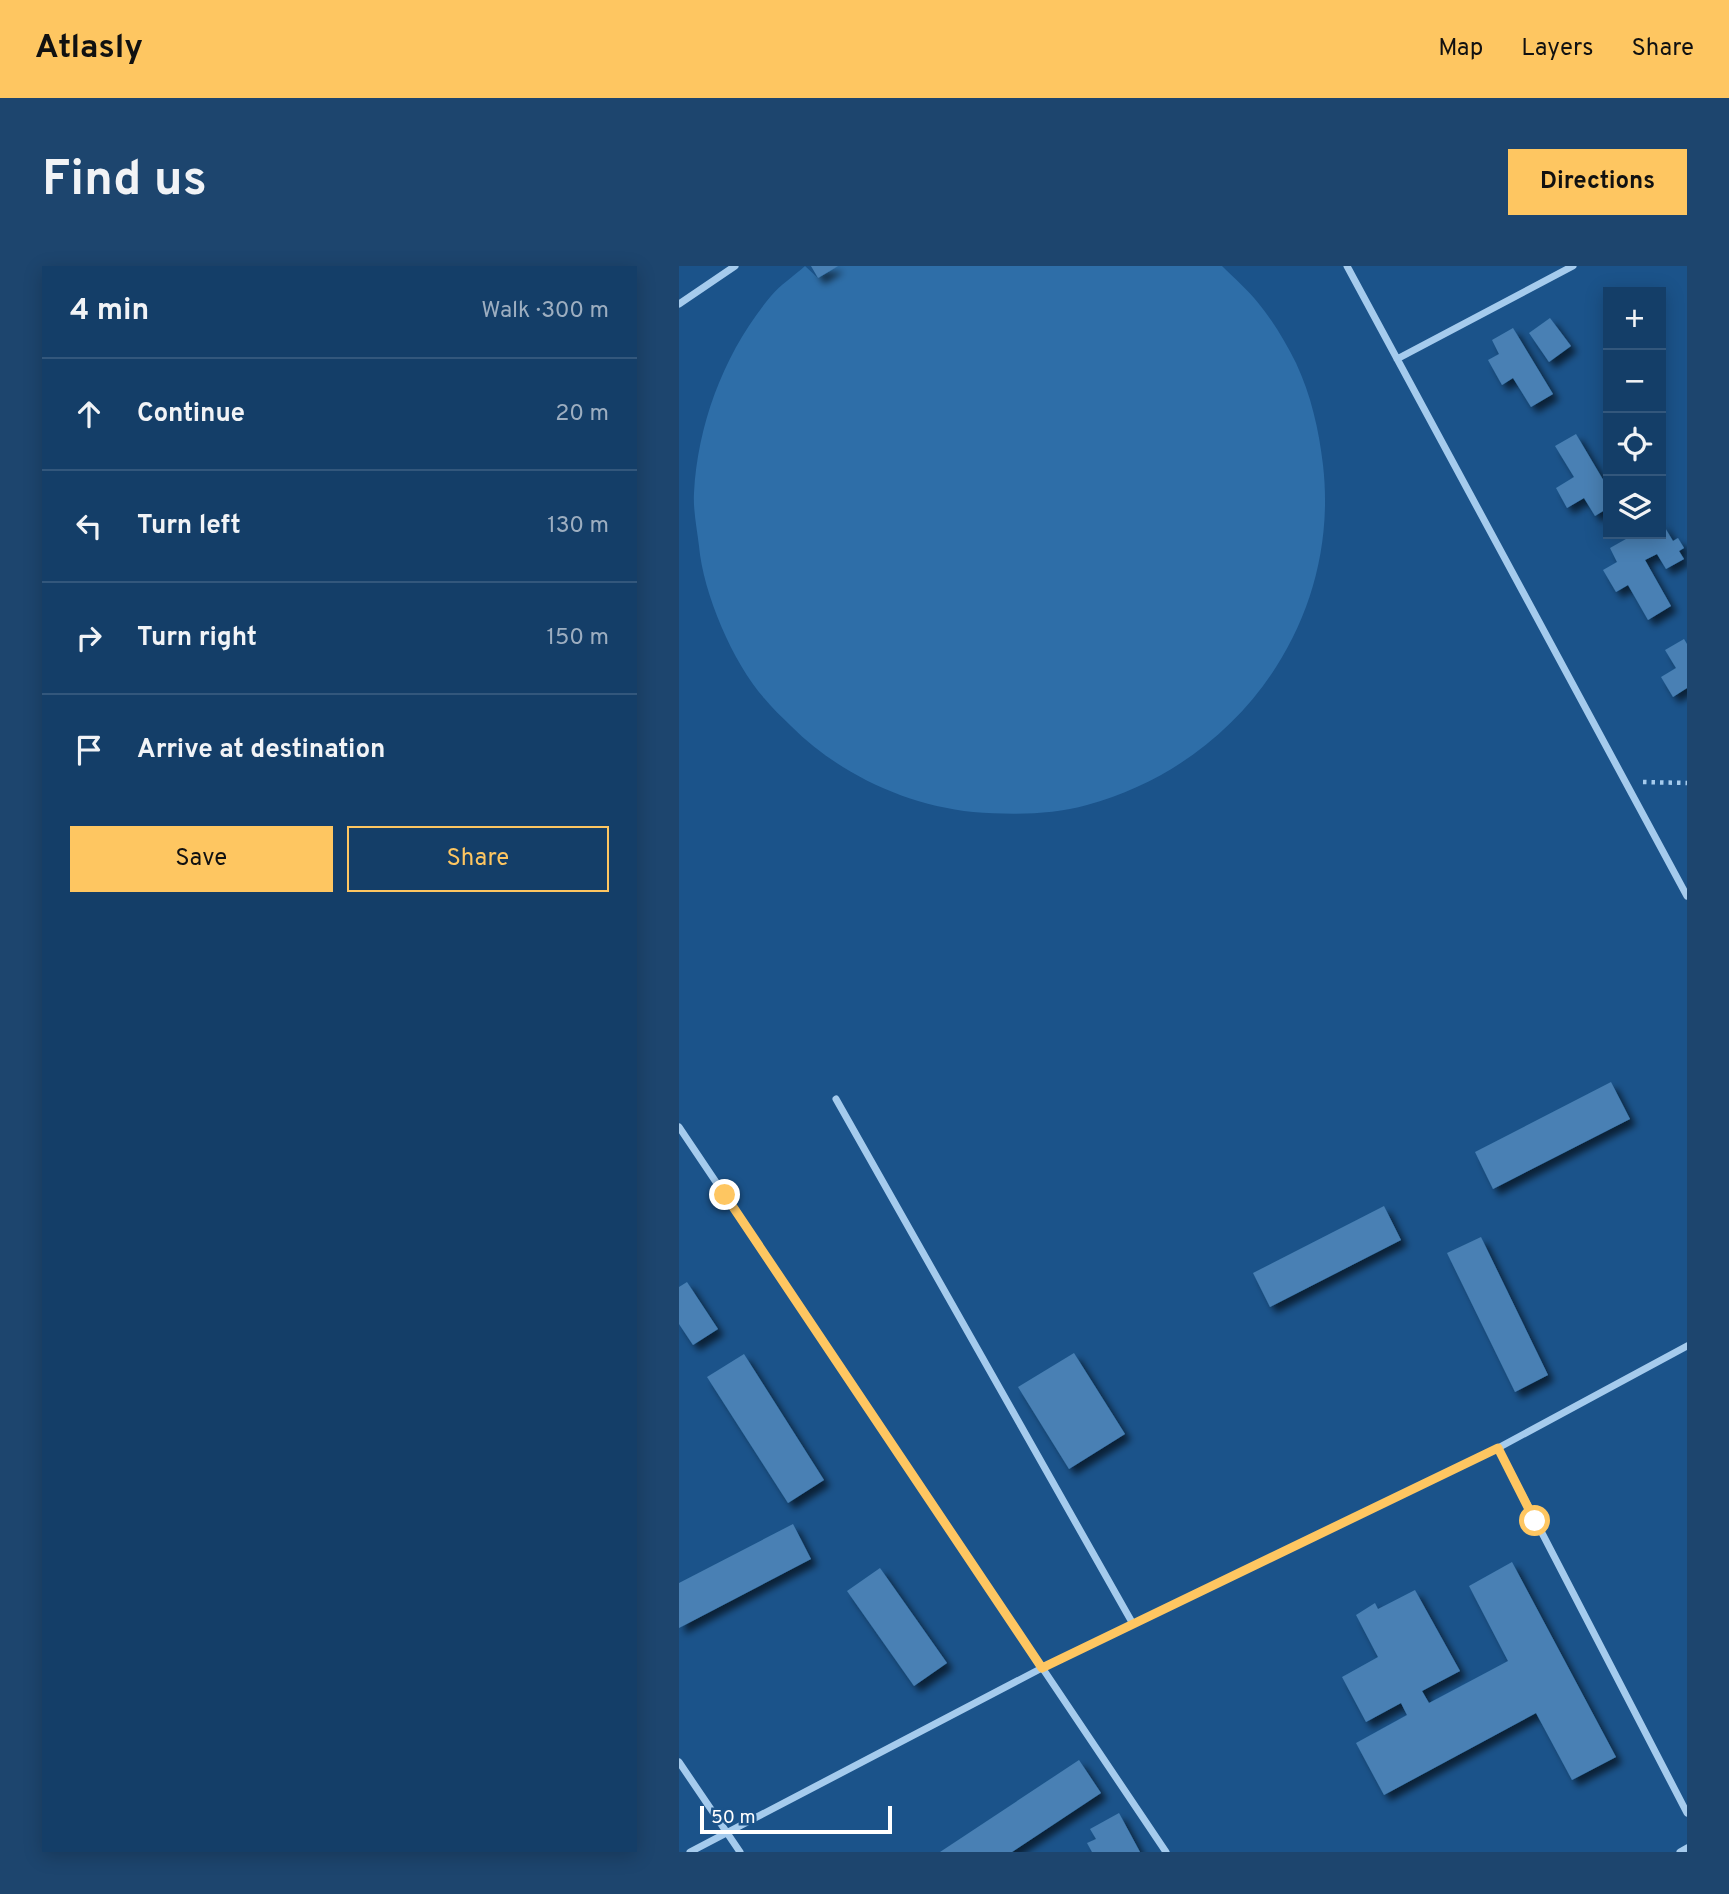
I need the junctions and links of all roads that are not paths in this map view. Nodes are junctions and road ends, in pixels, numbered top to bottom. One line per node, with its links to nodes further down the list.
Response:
1 (735, 266): 4 (street)
2 (1347, 266): 5 (street)
3 (1573, 266): 5 (street)
4 (679, 304)
5 (1397, 359): 6 (street)
6 (1687, 896)
7 (836, 1099): 11 (street)
8 (679, 1127): 12 (street)
9 (1687, 1346): 10 (street)
10 (1498, 1448): 11 (street); 14 (street)
11 (1133, 1624): 12 (street)
12 (1042, 1668): 15 (street); 19 (street)
13 (679, 1762): 15 (street)
14 (1687, 1813)
15 (726, 1832): 17 (street); 18 (street)
16 (1687, 1849): 20 (street)
17 (690, 1852)
18 (740, 1852)
19 (1166, 1852)
20 (1680, 1852)

